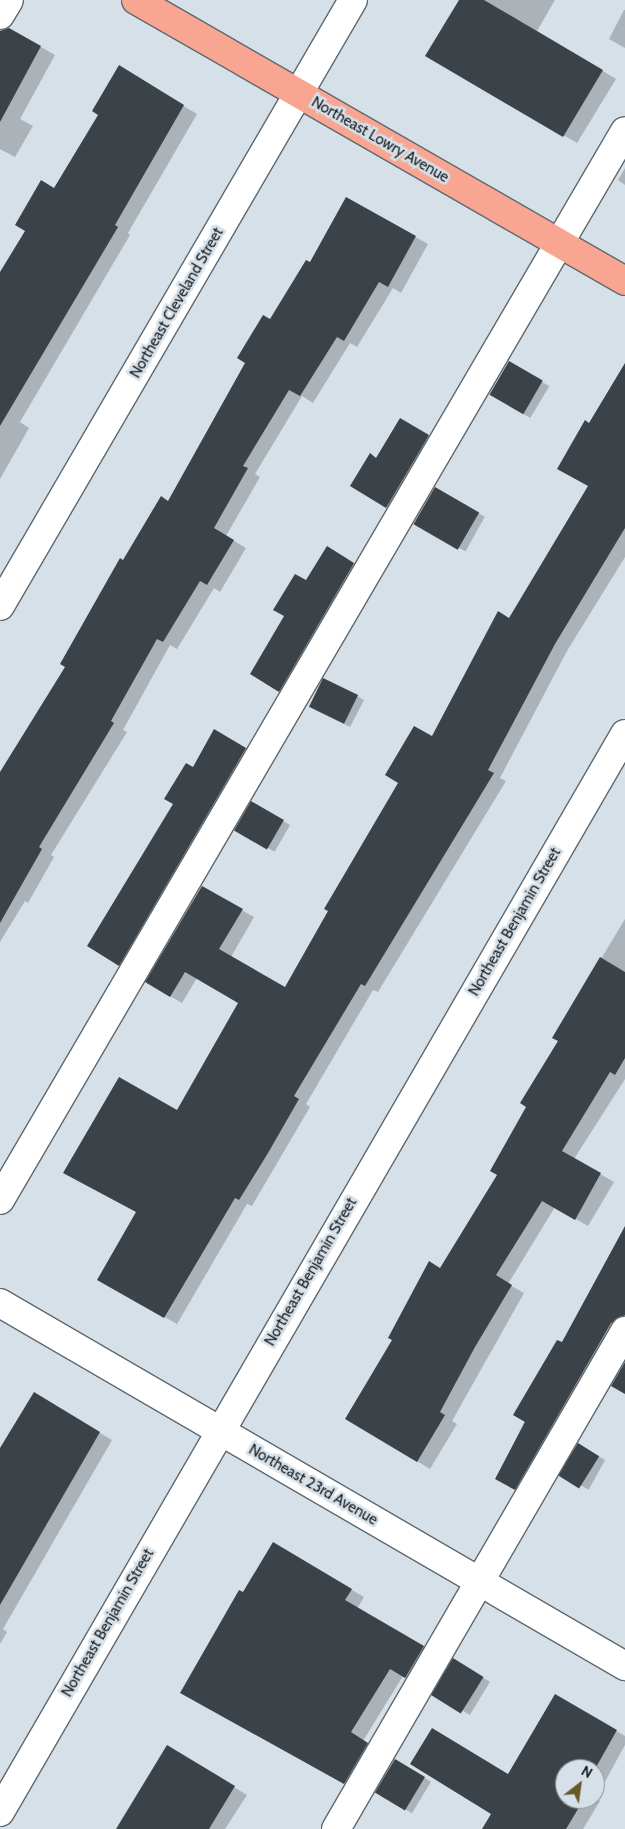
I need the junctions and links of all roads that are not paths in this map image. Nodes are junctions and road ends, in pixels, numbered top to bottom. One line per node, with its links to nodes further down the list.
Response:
1 (9, 0): 4 (street)
2 (136, 0): 5 (main road, Northeast Lowry Avenue)
3 (353, 0): 5 (street, Northeast Cleveland Street)
4 (0, 15)
5 (299, 94): 7 (main road, Northeast Lowry Avenue); 9 (street, Northeast Cleveland Street)
6 (625, 131): 7 (street)
7 (559, 243): 8 (main road, Northeast Lowry Avenue); 11 (street)
8 (625, 281)
9 (0, 606)
10 (625, 734): 14 (street, Northeast Benjamin Street)
11 (0, 1200)
12 (0, 1304): 14 (street, Northeast 23rd Avenue)
13 (625, 1331): 15 (street)
14 (219, 1430): 15 (street, Northeast 23rd Avenue); 17 (street, Northeast Benjamin Street)
15 (479, 1581): 16 (street, Northeast 23rd Avenue); 18 (street)
16 (625, 1666)
17 (0, 1812)
18 (336, 1829)

